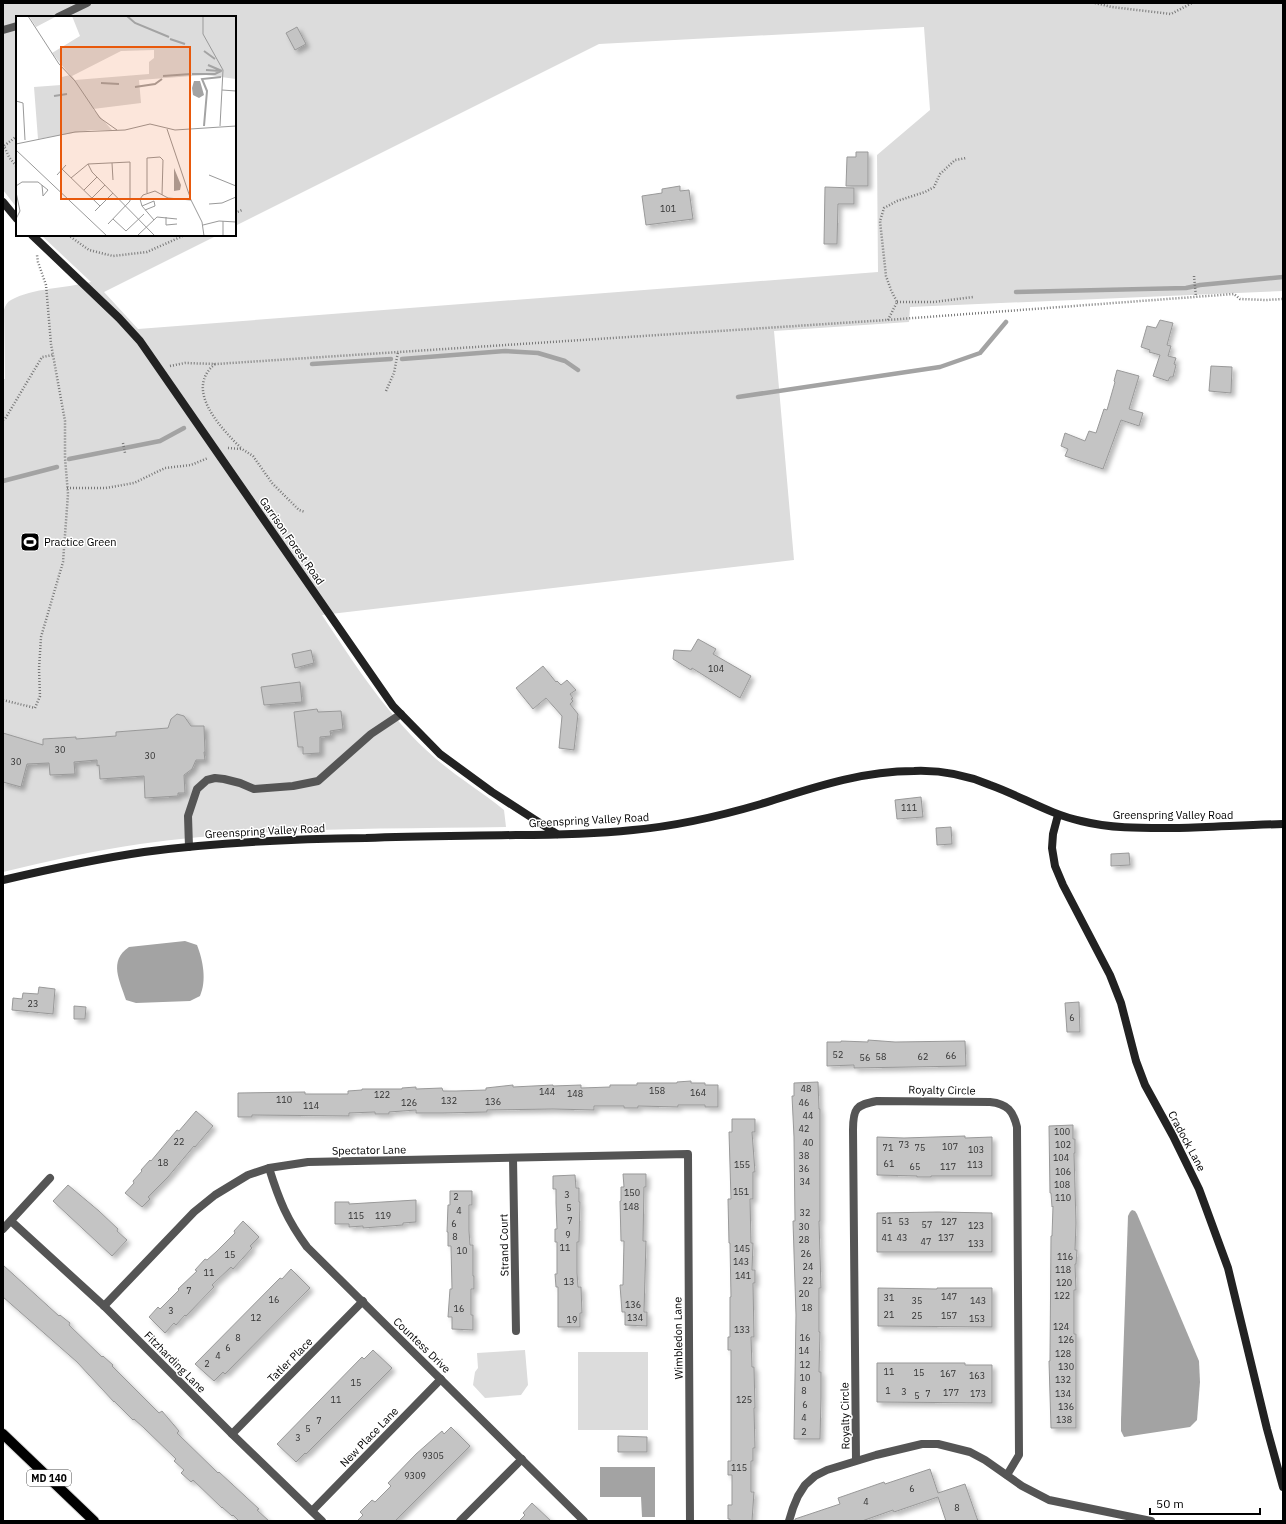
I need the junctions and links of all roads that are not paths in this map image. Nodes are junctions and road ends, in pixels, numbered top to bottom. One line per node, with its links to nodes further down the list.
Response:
1 (88, 3): 2 (street)
2 (60, 16)
3 (16, 26): 4 (street)
4 (3, 30)
5 (3, 202): 6 (main road)
6 (16, 218)
7 (33, 236): 8 (main road, Garrison Forest Road)
8 (401, 714): 11 (main road, Garrison Forest Road); 12 (street)
9 (1058, 815): 10 (main road, Greenspring Valley Road); 11 (main road, Greenspring Valley Road); 29 (main road, Cradock Lane)
10 (1283, 824)
11 (557, 834): 12 (main road, Greenspring Valley Road)
12 (189, 847): 13 (main road, Greenspring Valley Road)
13 (3, 880)
14 (688, 1154): 15 (street, Spectator Lane); 35 (street, Wimbledon Lane)
15 (513, 1158): 16 (street, Spectator Lane); 22 (street, Strand Court)
16 (269, 1168): 20 (street, Countess Drive); 21 (street, Spectator Lane)
17 (50, 1178): 18 (street)
18 (11, 1221): 19 (street); 21 (street, Fitzharding Lane)
19 (3, 1229)
20 (363, 1301): 23 (street, Countess Drive); 25 (street, Tatler Place)
21 (104, 1306): 25 (street, Fitzharding Lane)
22 (516, 1331)
23 (442, 1379): 26 (street, Countess Drive); 30 (street, New Place Lane)
24 (3, 1434): 31 (main road, MD 140)
25 (232, 1434): 30 (street, Fitzharding Lane)
26 (522, 1458): 33 (street); 34 (street, Countess Drive)
27 (856, 1460): 28 (street); 28 (street, Royalty Circle); 36 (street)
28 (1007, 1475): 37 (street)
29 (1283, 1487)
30 (312, 1511): 32 (street, Fitzharding Lane)
31 (94, 1521)
32 (322, 1521)
33 (460, 1521)
34 (584, 1521)
35 (690, 1521)
36 (789, 1521)
37 (1151, 1521)

